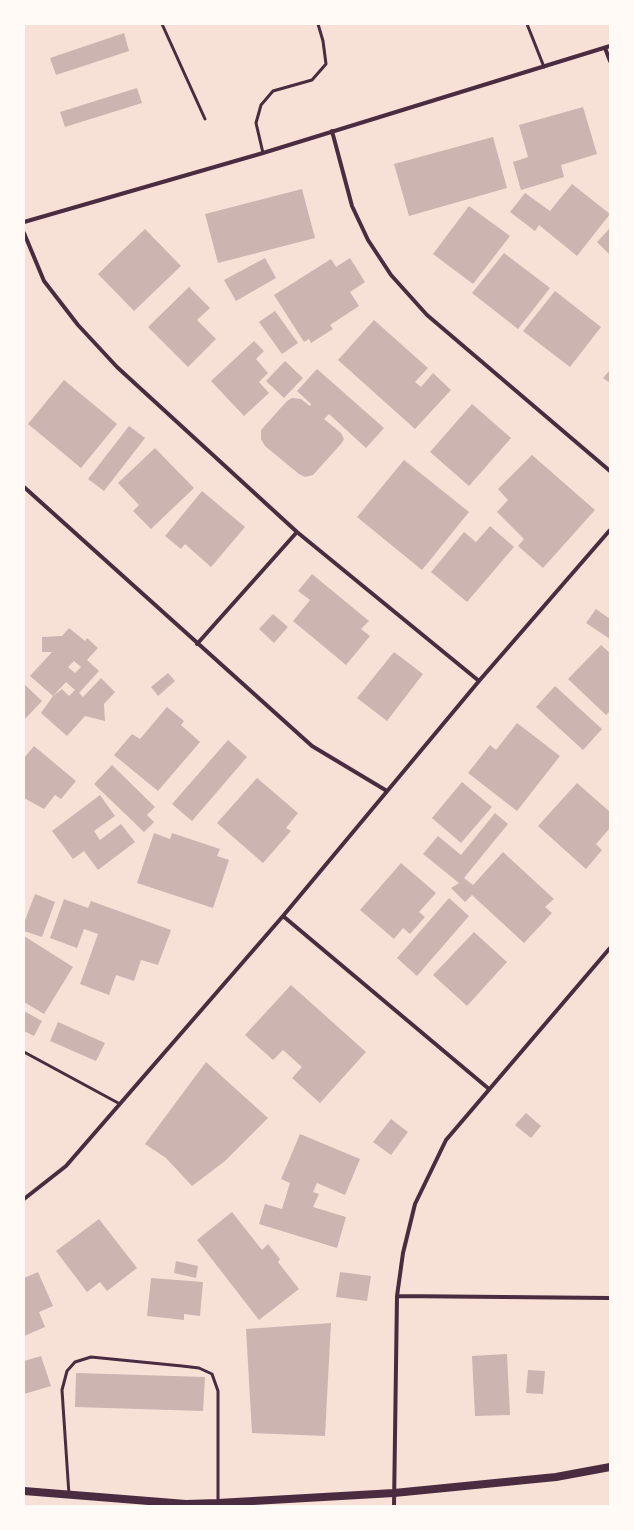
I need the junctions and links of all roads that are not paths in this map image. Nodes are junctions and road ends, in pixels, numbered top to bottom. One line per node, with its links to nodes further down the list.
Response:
1 (162, 24): 7 (lane)
2 (318, 24): 9 (lane)
3 (527, 24): 6 (lane)
4 (608, 47): 5 (street); 6 (street)
5 (610, 61)
6 (544, 67): 8 (street)
7 (205, 119)
8 (332, 131): 9 (street); 12 (street)
9 (263, 153): 10 (street)
10 (24, 222)
11 (24, 233): 15 (street)
12 (610, 471)
13 (24, 486): 16 (street)
14 (610, 530): 17 (street)
15 (297, 532): 16 (street); 17 (street)
16 (197, 644): 18 (street)
17 (480, 681): 18 (street)
18 (387, 791): 19 (street)
19 (282, 916): 22 (street); 23 (street)
20 (610, 948): 22 (street)
21 (24, 1052): 23 (lane)
22 (489, 1089): 25 (street)
23 (120, 1104): 24 (street)
24 (24, 1199)
25 (397, 1296): 26 (street); 29 (street)
26 (610, 1298)
27 (610, 1467): 29 (main road)
28 (24, 1491): 30 (main road)
29 (394, 1493): 31 (main road); 32 (street)
30 (69, 1495): 31 (main road); 31 (lane)
31 (218, 1503)
32 (394, 1506)

